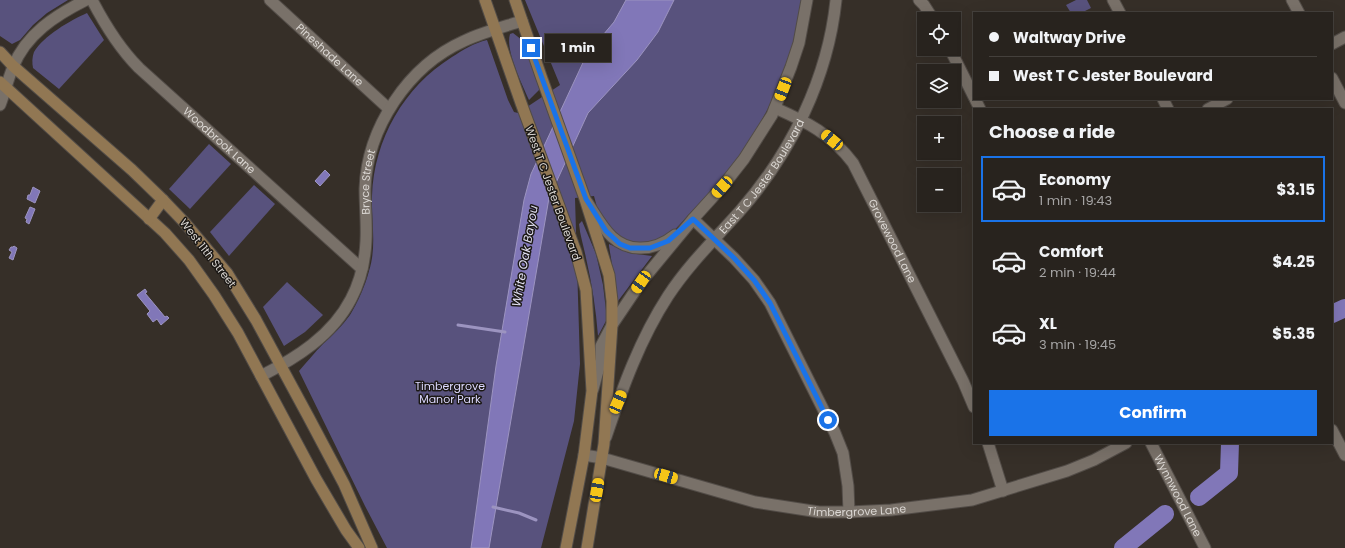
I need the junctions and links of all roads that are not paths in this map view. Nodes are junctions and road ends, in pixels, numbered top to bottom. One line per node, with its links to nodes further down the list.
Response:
1 (86, 0): 20 (street)
2 (92, 0): 36 (street, Woodbrook Lane)
3 (270, 0): 29 (street, Pineshade Lane)
4 (485, 0): 15 (main road, West T C Jester Boulevard)
5 (515, 0): 14 (main road)
6 (807, 0): 27 (street, East T C Jester Boulevard)
7 (836, 0): 30 (street, East T C Jester Boulevard)
8 (919, 0): 11 (street)
9 (1113, 0): 12 (street)
10 (1292, 0): 13 (street)
11 (928, 12)
12 (1119, 12)
13 (1298, 12)
14 (522, 21): 15 (street, Bryce Street); 31 (main road)
15 (495, 30): 29 (street, Bryce Street); 40 (main road, West T C Jester Boulevard)
16 (1345, 37): 17 (street)
17 (1333, 43)
18 (0, 52): 20 (main road, West 11th Street)
19 (954, 56): 23 (street)
20 (13, 66): 22 (street); 32 (main road, West 11th Street)
21 (1333, 80): 25 (street)
22 (3, 85): 26 (street); 33 (main road, West 11th Street)
23 (973, 94)
24 (1225, 100): 28 (street)
25 (1345, 103)
26 (0, 105)
27 (775, 108): 30 (street, Grovewood Lane); 34 (street, East T C Jester Boulevard)
28 (1210, 108)
29 (389, 109): 36 (street, Bryce Street)
30 (801, 119): 35 (street, East T C Jester Boulevard); 41 (street, Grovewood Lane)
31 (586, 199): 34 (street); 37 (main road)
32 (164, 200): 33 (main road); 38 (main road, West 11th Street)
33 (149, 219): 39 (main road, West 11th Street)
34 (693, 219): 35 (street); 37 (street, East T C Jester Boulevard)
35 (714, 239): 43 (street, East T C Jester Boulevard); 51 (street)
36 (362, 268): 38 (street, Bryce Street)
37 (612, 325): 40 (street, East T C Jester Boulevard); 43 (main road)
38 (280, 366): 39 (street, Bryce Street); 53 (main road, West 11th Street)
39 (261, 376): 52 (main road, West 11th Street)
40 (592, 391): 47 (main road, West T C Jester Boulevard)
41 (973, 405)
42 (1333, 432): 48 (street)
43 (604, 444): 49 (main road)
44 (988, 444): 50 (street)
45 (1124, 444): 50 (street, Timbergrove Lane)
46 (1152, 444): 56 (street, Wynnwood Lane)
47 (584, 455): 49 (street, Timbergrove Lane); 54 (main road, West T C Jester Boulevard)
48 (1345, 455)
49 (602, 458): 51 (street, Timbergrove Lane); 55 (main road)
50 (1003, 491): 51 (street, Timbergrove Lane)
51 (849, 512)
52 (358, 548)
53 (372, 548)
54 (566, 548)
55 (587, 548)
56 (1205, 548)

